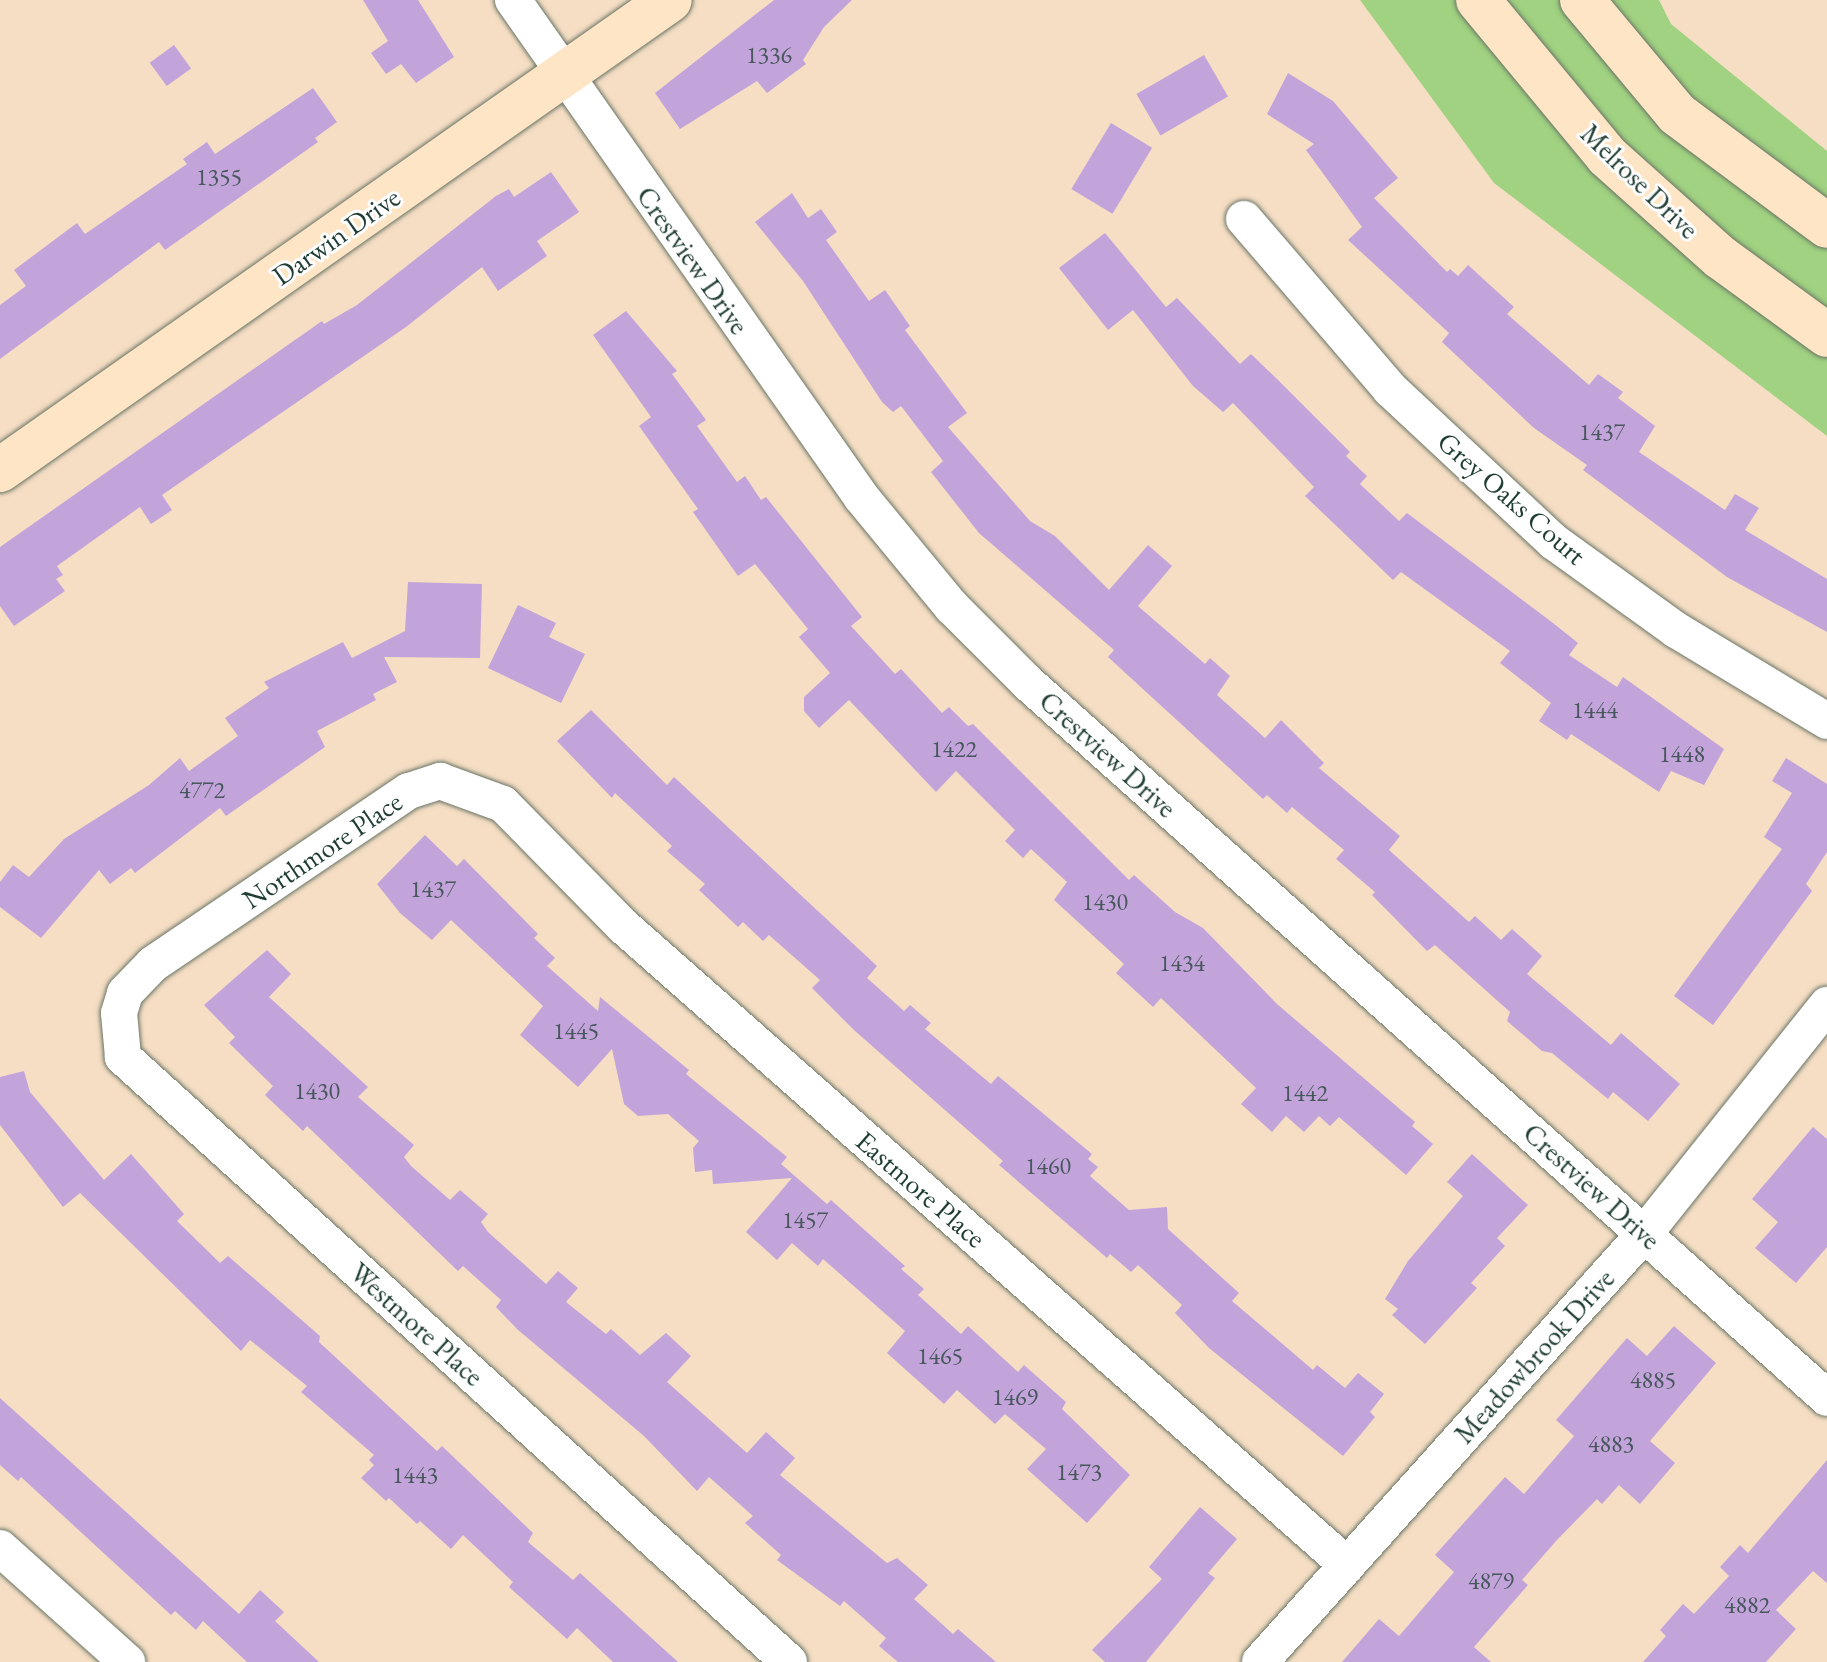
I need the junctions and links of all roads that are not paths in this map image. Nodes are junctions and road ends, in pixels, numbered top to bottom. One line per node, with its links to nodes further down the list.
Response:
1 (513, 0): 5 (street, Crestview Drive)
2 (670, 0): 5 (street, Darwin Drive)
3 (1478, 0): 8 (street, Melrose Drive)
4 (1582, 0): 7 (street)
5 (564, 77): 9 (street, Darwin Drive); 14 (street, Crestview Drive)
6 (1244, 219): 10 (street, Grey Oaks Court)
7 (1827, 226)
8 (1827, 335)
9 (0, 470)
10 (1827, 721)
11 (503, 804): 12 (street, Northmore Place); 17 (street, Eastmore Place)
12 (153, 964): 19 (street, Westmore Place)
13 (1827, 1005): 14 (street, Meadowbrook Drive)
14 (1645, 1233): 15 (street, Crestview Drive); 17 (street, Meadowbrook Drive)
15 (1827, 1398)
16 (0, 1548): 18 (street)
17 (1347, 1565): 20 (street, Meadowbrook Drive)
18 (127, 1662)
19 (789, 1662)
20 (1260, 1662)

